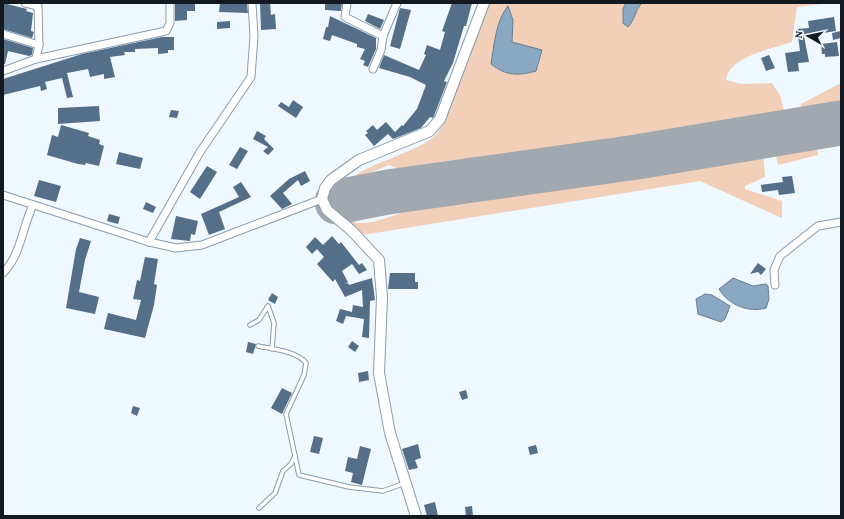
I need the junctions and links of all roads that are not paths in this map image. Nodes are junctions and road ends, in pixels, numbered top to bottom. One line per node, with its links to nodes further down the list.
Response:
1 (25, 3): 9 (street)
2 (170, 3): 10 (street)
3 (252, 3): 17 (street)
4 (348, 3): 8 (street)
5 (397, 3): 8 (street)
6 (484, 3): 14 (main road)
7 (3, 34): 9 (street)
8 (383, 36): 11 (street)
9 (39, 45): 10 (street)
10 (36, 59): 12 (street)
11 (373, 69)
12 (3, 71)
13 (3, 195): 15 (street)
14 (322, 200): 17 (street); 24 (main road)
15 (33, 205): 17 (street); 18 (street)
16 (841, 222): 19 (street)
17 (149, 242)
18 (3, 273)
19 (775, 285)
20 (250, 325): 22 (lane)
21 (258, 346): 22 (lane)
22 (272, 349): 23 (lane)
23 (295, 456): 24 (lane); 25 (lane)
24 (406, 483): 26 (main road)
25 (259, 508)
26 (416, 516)

